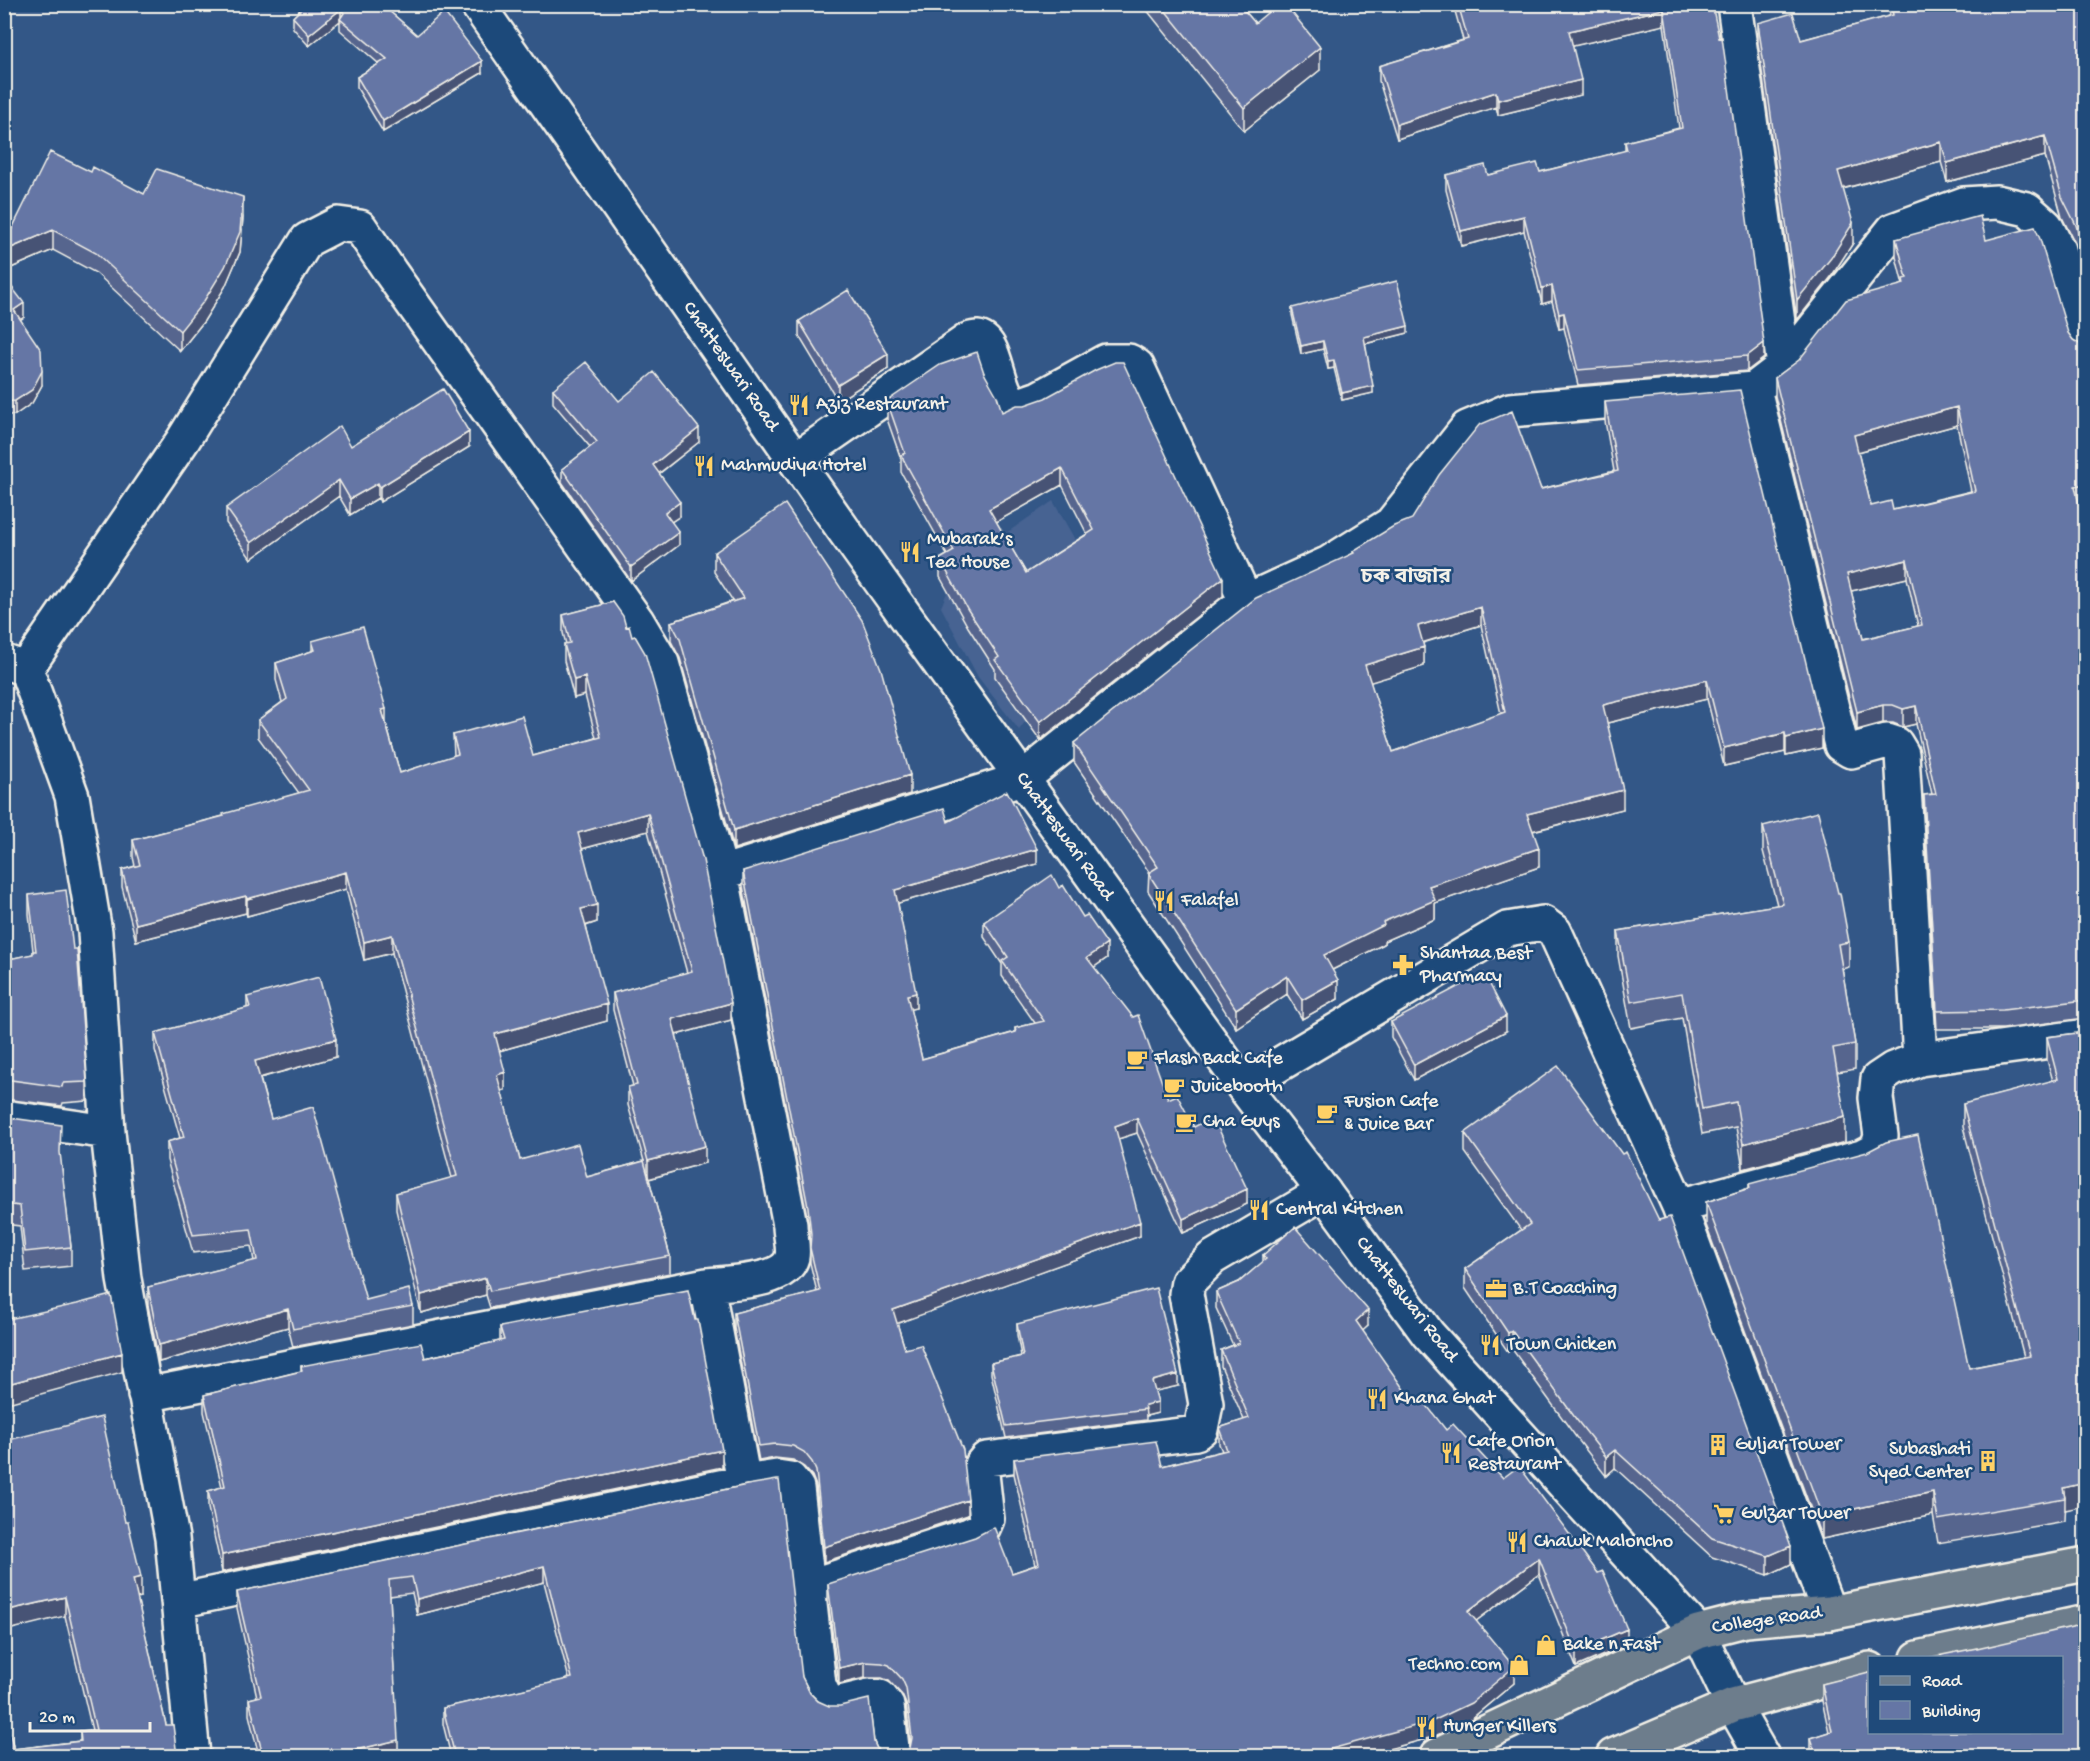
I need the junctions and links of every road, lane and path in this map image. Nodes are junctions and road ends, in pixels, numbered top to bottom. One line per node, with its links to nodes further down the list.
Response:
1 (477, 4): 6 (street, Chatteswari Road)
2 (1734, 4): 4 (street)
3 (2085, 345): 4 (street)
4 (1784, 366): 5 (street)
5 (1754, 389): 7 (street); 12 (street)
6 (795, 460): 7 (street); 9 (street, Chatteswari Road)
7 (1246, 601): 9 (street)
8 (15, 666): 10 (street); 15 (street)
9 (1022, 778): 10 (street); 13 (street, Chatteswari Road)
10 (721, 873): 18 (street)
11 (2085, 1036): 12 (street)
12 (1920, 1059): 17 (street)
13 (1243, 1086): 16 (street, Chatteswari Road); 17 (street)
14 (4, 1117): 15 (street)
15 (108, 1132): 19 (street)
16 (1324, 1192): 22 (street); 26 (street, Chatteswari Road)
17 (1678, 1206): 24 (street)
18 (707, 1285): 19 (street); 20 (street)
19 (145, 1395): 23 (street)
20 (744, 1482): 22 (street); 23 (street)
21 (2085, 1564): 24 (main road, College Road)
22 (807, 1587): 31 (street)
23 (178, 1601): 30 (street)
24 (1829, 1613): 26 (main road, College Road)
25 (2085, 1622): 27 (main road)
26 (1698, 1632): 29 (street, Chatteswari Road); 32 (main road, College Road)
27 (1927, 1656)
28 (1868, 1669): 29 (main road)
29 (1733, 1705): 33 (main road); 34 (street, Chatteswari Road)
30 (193, 1756)
31 (893, 1756)
32 (1437, 1756)
33 (1613, 1756)
34 (1762, 1756)

